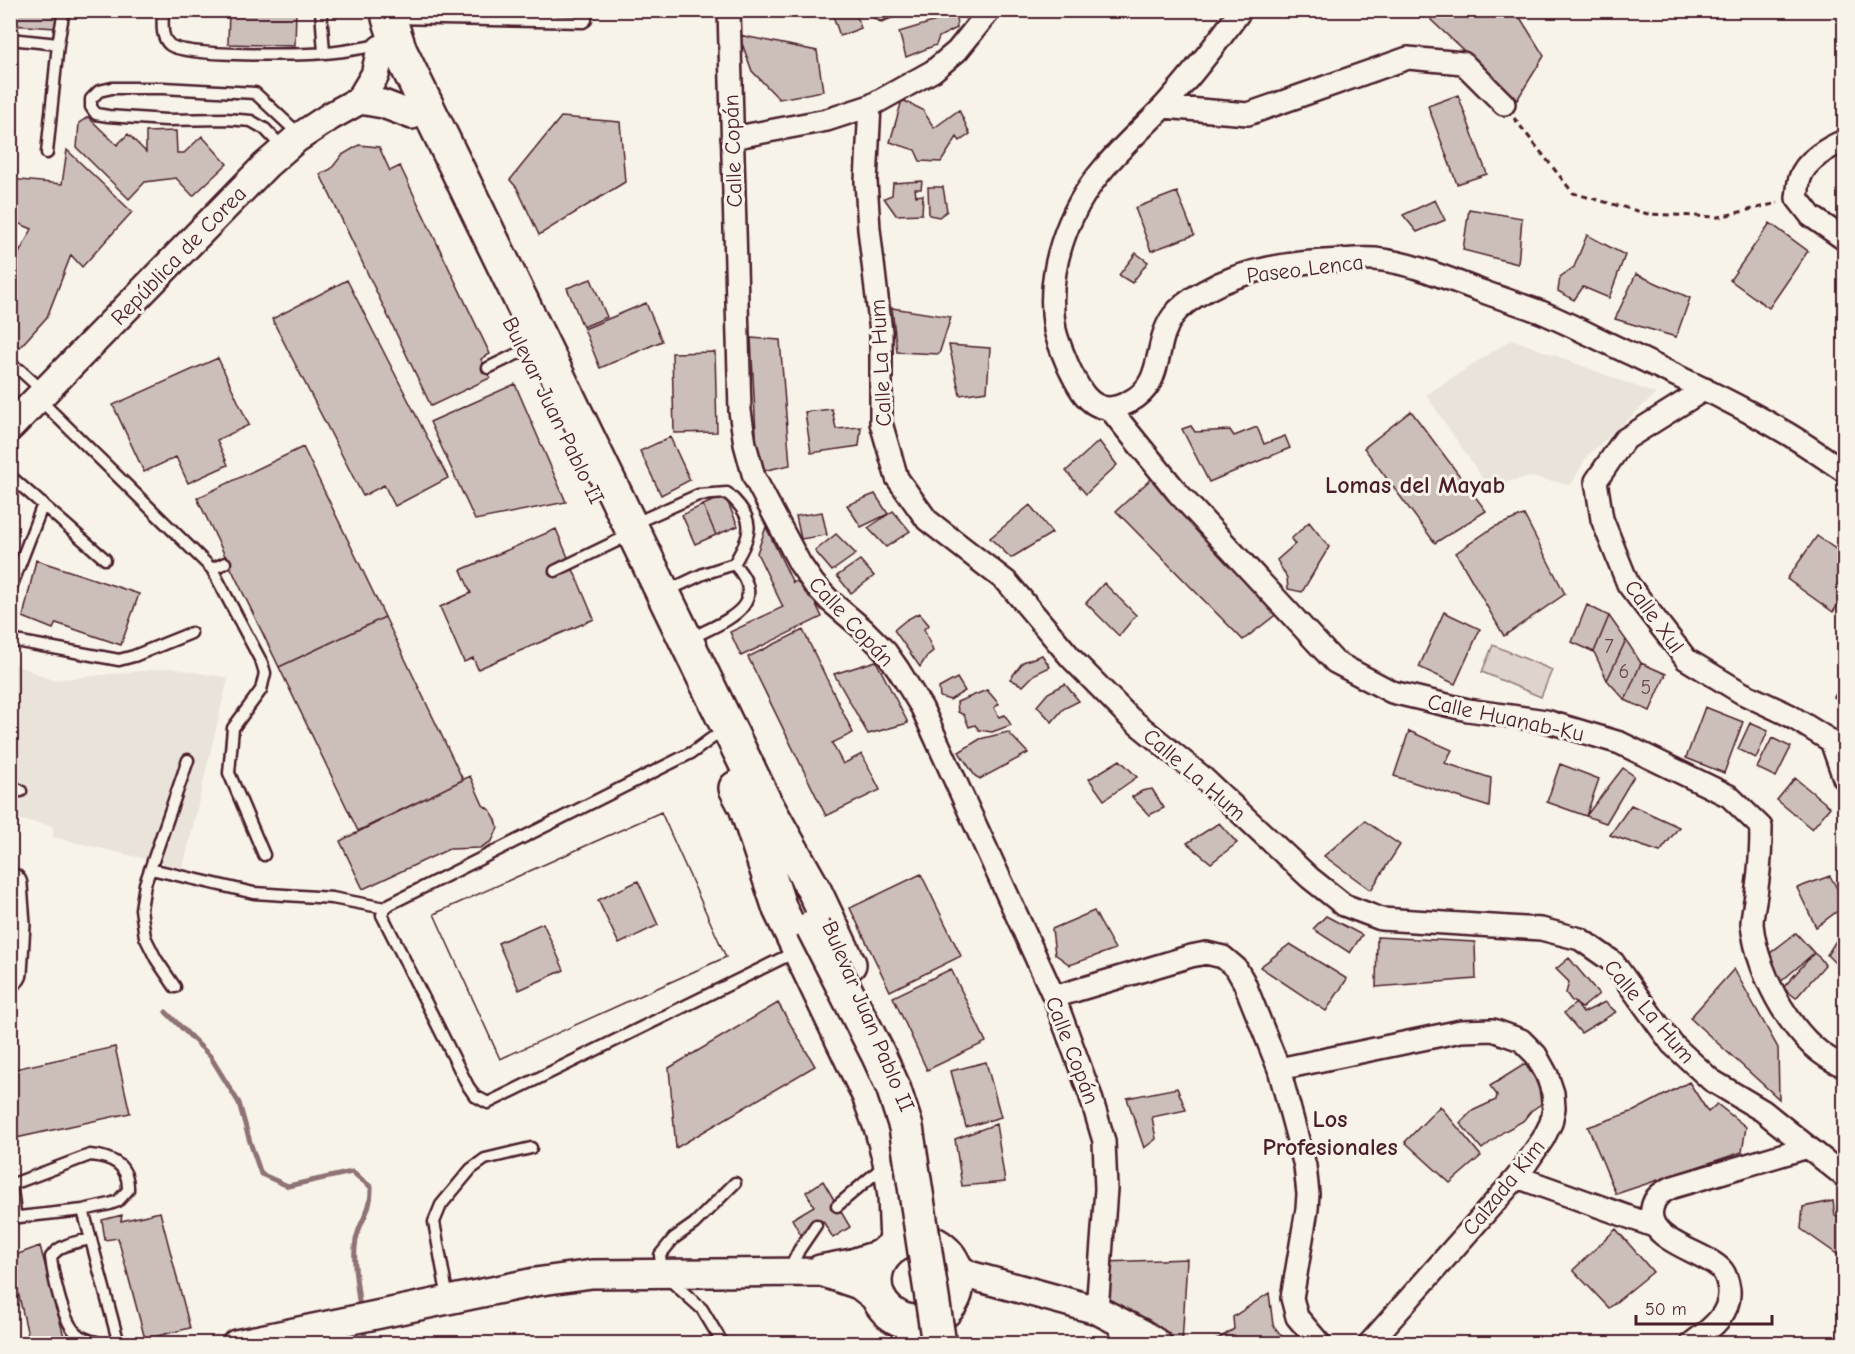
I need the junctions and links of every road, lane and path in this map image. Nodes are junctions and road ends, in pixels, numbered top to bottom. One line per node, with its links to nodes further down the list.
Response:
1 (64, 10): 14 (lane)
2 (163, 10): 15 (lane)
3 (321, 10): 15 (lane)
4 (586, 10): 11 (lane)
5 (729, 10): 21 (street, Calle Copán)
6 (874, 10): 7 (lane)
7 (894, 10)
8 (988, 10): 18 (street)
9 (1241, 10): 19 (street)
10 (427, 15): 11 (lane); 12 (lane)
11 (551, 16)
12 (382, 27): 15 (lane); 16 (street); 20 (main road, Bulevar Juan Pablo II); 37 (main road, Bulevar Juan Pablo II)
13 (10, 39): 14 (lane)
14 (58, 44): 24 (lane)
15 (324, 53)
16 (360, 100): 20 (street); 23 (street, República de Corea)
17 (1504, 104): 19 (street); 25 (path)
18 (870, 106): 21 (street); 64 (street, Calle La Hum)
19 (1163, 107): 32 (street)
20 (412, 115): 27 (main road, Bulevar Juan Pablo II)
21 (732, 138): 61 (street, Calle Copán)
22 (1845, 141): 25 (street)
23 (293, 143): 23 (lane); 31 (street, República de Corea)
24 (47, 153)
25 (1797, 198): 26 (street)
26 (1845, 239)
27 (525, 350): 29 (lane); 37 (main road, Bulevar Juan Pablo II)
28 (11, 366): 31 (lane)
29 (488, 368)
30 (1705, 389): 32 (street, Paseo Lenca); 34 (street, Paseo Lenca); 50 (street, Calle Xul)
31 (41, 395): 33 (street, República de Corea); 41 (lane)
32 (1109, 408): 62 (street, Calle Huanab-Ku)
33 (10, 427)
34 (1845, 471)
35 (10, 476): 36 (lane)
36 (43, 504): 38 (lane); 43 (lane)
37 (624, 533): 40 (lane); 42 (lane); 44 (main road, Bulevar Juan Pablo II); 48 (main road, Bulevar Juan Pablo II)
38 (105, 559)
39 (225, 563): 41 (lane)
40 (734, 564): 44 (lane); 47 (lane)
41 (212, 569): 54 (lane)
42 (555, 571)
43 (10, 590)
44 (663, 592): 47 (main road, Bulevar Juan Pablo II)
45 (191, 633): 46 (lane)
46 (10, 640)
47 (687, 640): 53 (main road, Bulevar Juan Pablo II)
48 (712, 738): 53 (main road, Bulevar Juan Pablo II); 57 (lane)
49 (188, 760): 55 (lane)
50 (1845, 778)
51 (10, 785): 52 (lane)
52 (21, 791)
53 (755, 804): 58 (main road, Bulevar Juan Pablo II); 58 (main road, Bulevar Juan Pablo II); 78 (main road, Bulevar Juan Pablo II)
54 (264, 855)
55 (151, 869): 57 (lane); 60 (lane)
56 (10, 885): 59 (main road)
57 (384, 908): 58 (lane)
58 (803, 925): 66 (main road, Bulevar Juan Pablo II); 88 (main road, Bulevar Juan Pablo II, bridge)
59 (10, 973)
60 (175, 987)
61 (1054, 997): 63 (street); 80 (street, Calle Copán)
62 (1845, 1066)
63 (1279, 1069): 68 (street, Calzada Kim); 91 (street)
64 (1808, 1147): 67 (street, Calle La Hum); 73 (street)
65 (531, 1148): 79 (lane)
66 (890, 1161): 70 (lane); 75 (main road, Bulevar Juan Pablo II)
67 (1845, 1176)
68 (1516, 1177): 73 (street); 92 (street, Calzada Kim)
69 (735, 1183): 77 (lane)
70 (837, 1206)
71 (83, 1210): 71 (lane); 74 (lane)
72 (816, 1225): 76 (lane)
73 (1654, 1226): 93 (street)
74 (91, 1239): 82 (lane); 85 (lane)
75 (892, 1248): 76 (street); 78 (main road); 81 (main road)
76 (795, 1272): 77 (street); 81 (street)
77 (662, 1273): 79 (street); 87 (lane)
78 (949, 1276): 80 (street); 81 (main road); 83 (street); 89 (main road, Bulevar Juan Pablo II)
79 (438, 1301): 84 (street)
80 (1097, 1311): 90 (street)
81 (898, 1322)
82 (114, 1329): 85 (lane); 86 (lane)
83 (1126, 1341)
84 (253, 1342)
85 (100, 1343)
86 (119, 1344)
87 (723, 1344)
88 (939, 1344)
89 (950, 1344)
90 (1158, 1344)
91 (1320, 1344)
92 (1369, 1344)
93 (1691, 1344)

